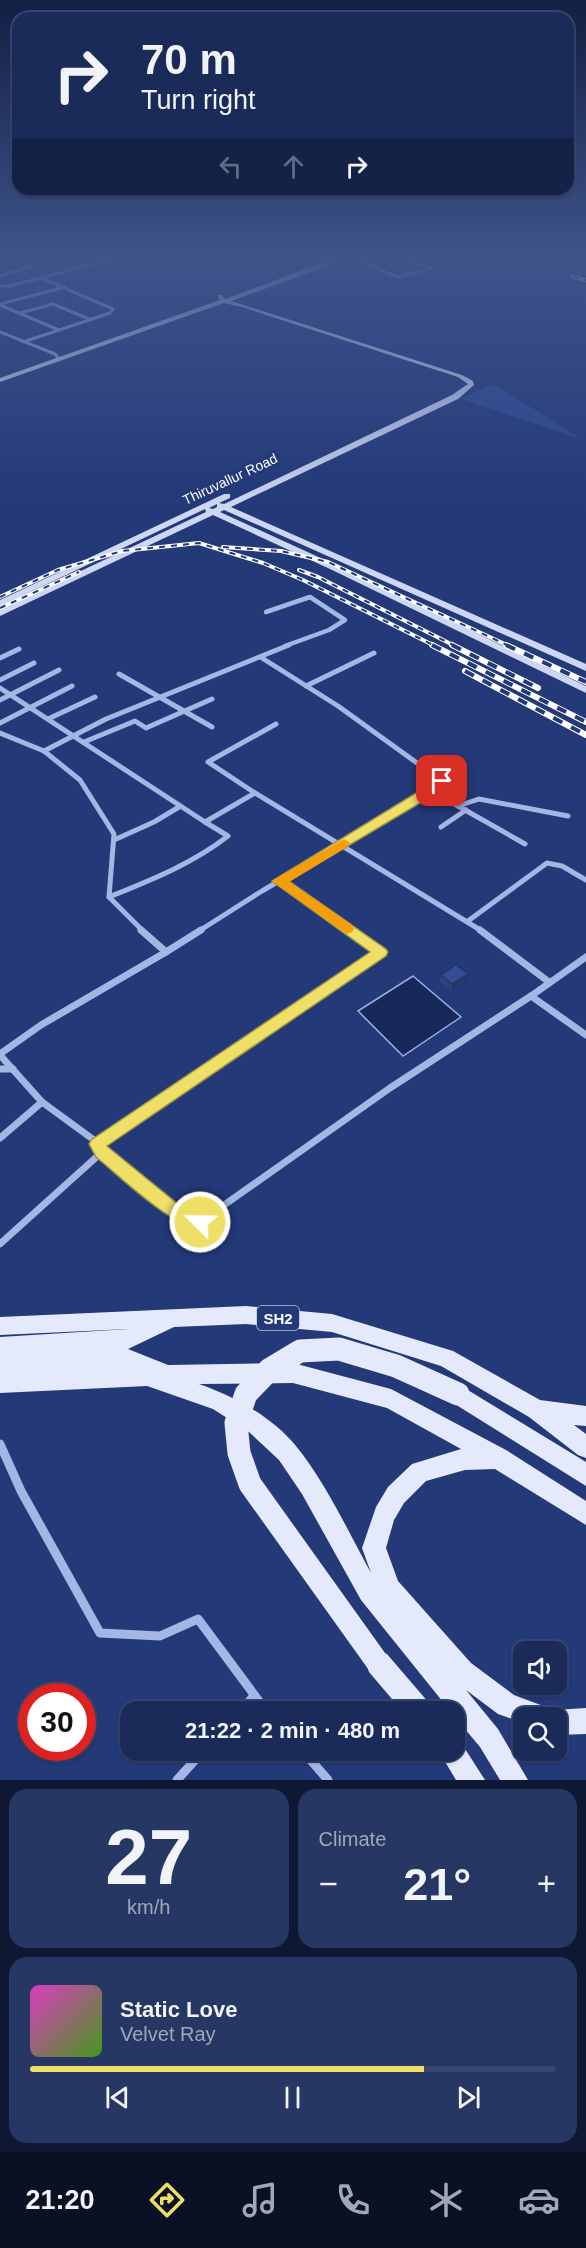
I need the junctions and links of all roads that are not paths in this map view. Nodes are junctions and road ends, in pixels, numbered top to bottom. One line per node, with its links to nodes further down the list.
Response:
1 (16, 339): 6 (street)
2 (32, 339): 6 (street)
3 (106, 339): 7 (street)
4 (337, 339): 11 (street, Thiruvallur Road)
5 (347, 339): 10 (street)
6 (23, 342): 7 (street)
7 (57, 356): 8 (street); 9 (street)
8 (0, 373)
9 (0, 380)
10 (223, 506): 11 (street); 20 (street)
11 (213, 507): 12 (street, Thiruvallur Road); 14 (street); 27 (street)
12 (0, 603)
13 (267, 612): 18 (street)
14 (0, 613)
15 (20, 649): 17 (street)
16 (374, 653): 25 (street)
17 (0, 658)
18 (262, 658): 25 (street); 29 (street)
19 (34, 663): 23 (street)
20 (586, 668)
21 (59, 670): 28 (street)
22 (119, 674): 29 (street)
23 (0, 680)
24 (72, 686): 33 (street)
25 (306, 686): 43 (street)
26 (0, 688): 28 (street)
27 (586, 690)
28 (10, 694): 32 (street); 33 (street)
29 (155, 696): 34 (street); 40 (street)
30 (95, 698): 35 (street)
31 (212, 699): 34 (street)
32 (0, 700)
33 (30, 707): 35 (street); 36 (street)
34 (184, 711): 38 (street); 41 (street)
35 (48, 719): 40 (street)
36 (0, 723)
37 (276, 724): 44 (street)
38 (212, 727)
39 (0, 733): 42 (street)
40 (71, 735): 41 (street); 42 (street)
41 (84, 742): 46 (street)
42 (44, 751): 51 (street)
43 (432, 791): 45 (street); 53 (street)
44 (255, 793): 49 (street); 53 (street)
45 (458, 806): 47 (street); 48 (street)
46 (179, 807): 49 (street); 51 (street)
47 (466, 810): 50 (street); 52 (street)
48 (567, 816)
49 (205, 822): 56 (street)
50 (441, 827)
51 (114, 840): 56 (street)
52 (525, 844)
53 (339, 846): 55 (street); 57 (street)
54 (586, 880): 57 (street)
55 (279, 881): 58 (street); 68 (street)
56 (109, 897): 58 (street)
57 (468, 921): 60 (street)
58 (166, 952): 63 (street)
59 (586, 957): 60 (street)
60 (549, 982): 61 (street)
61 (531, 996): 62 (street); 68 (street)
62 (586, 1035)
63 (0, 1055): 65 (street)
64 (0, 1069): 65 (street)
65 (13, 1070): 66 (street)
66 (42, 1102): 67 (street); 68 (street)
67 (0, 1138)
68 (100, 1148): 69 (street)
69 (0, 1244)
70 (172, 1319): 71 (main road, SH2); 72 (main road); 77 (main road, SH2)
71 (0, 1326)
72 (0, 1347)
73 (0, 1365): 74 (main road)
74 (168, 1375): 75 (main road); 81 (main road)
75 (144, 1376): 76 (main road); 97 (main road)
76 (0, 1383)
77 (537, 1410): 78 (main road); 80 (main road, SH2)
78 (586, 1416)
79 (0, 1444): 84 (street)
80 (586, 1447)
81 (498, 1458): 83 (main road); 88 (main road)
82 (586, 1475): 87 (main road, bridge)
83 (586, 1514)
84 (253, 1697): 85 (street); 86 (street)
85 (250, 1701)
86 (257, 1701)
87 (411, 1701)
88 (513, 1707)
89 (586, 1721): 90 (main road)
90 (567, 1722)
91 (194, 1761): 94 (street)
92 (312, 1761): 95 (street)
93 (459, 1761): 96 (main road)
94 (177, 1780)
95 (328, 1780)
96 (472, 1780)
97 (515, 1780)

